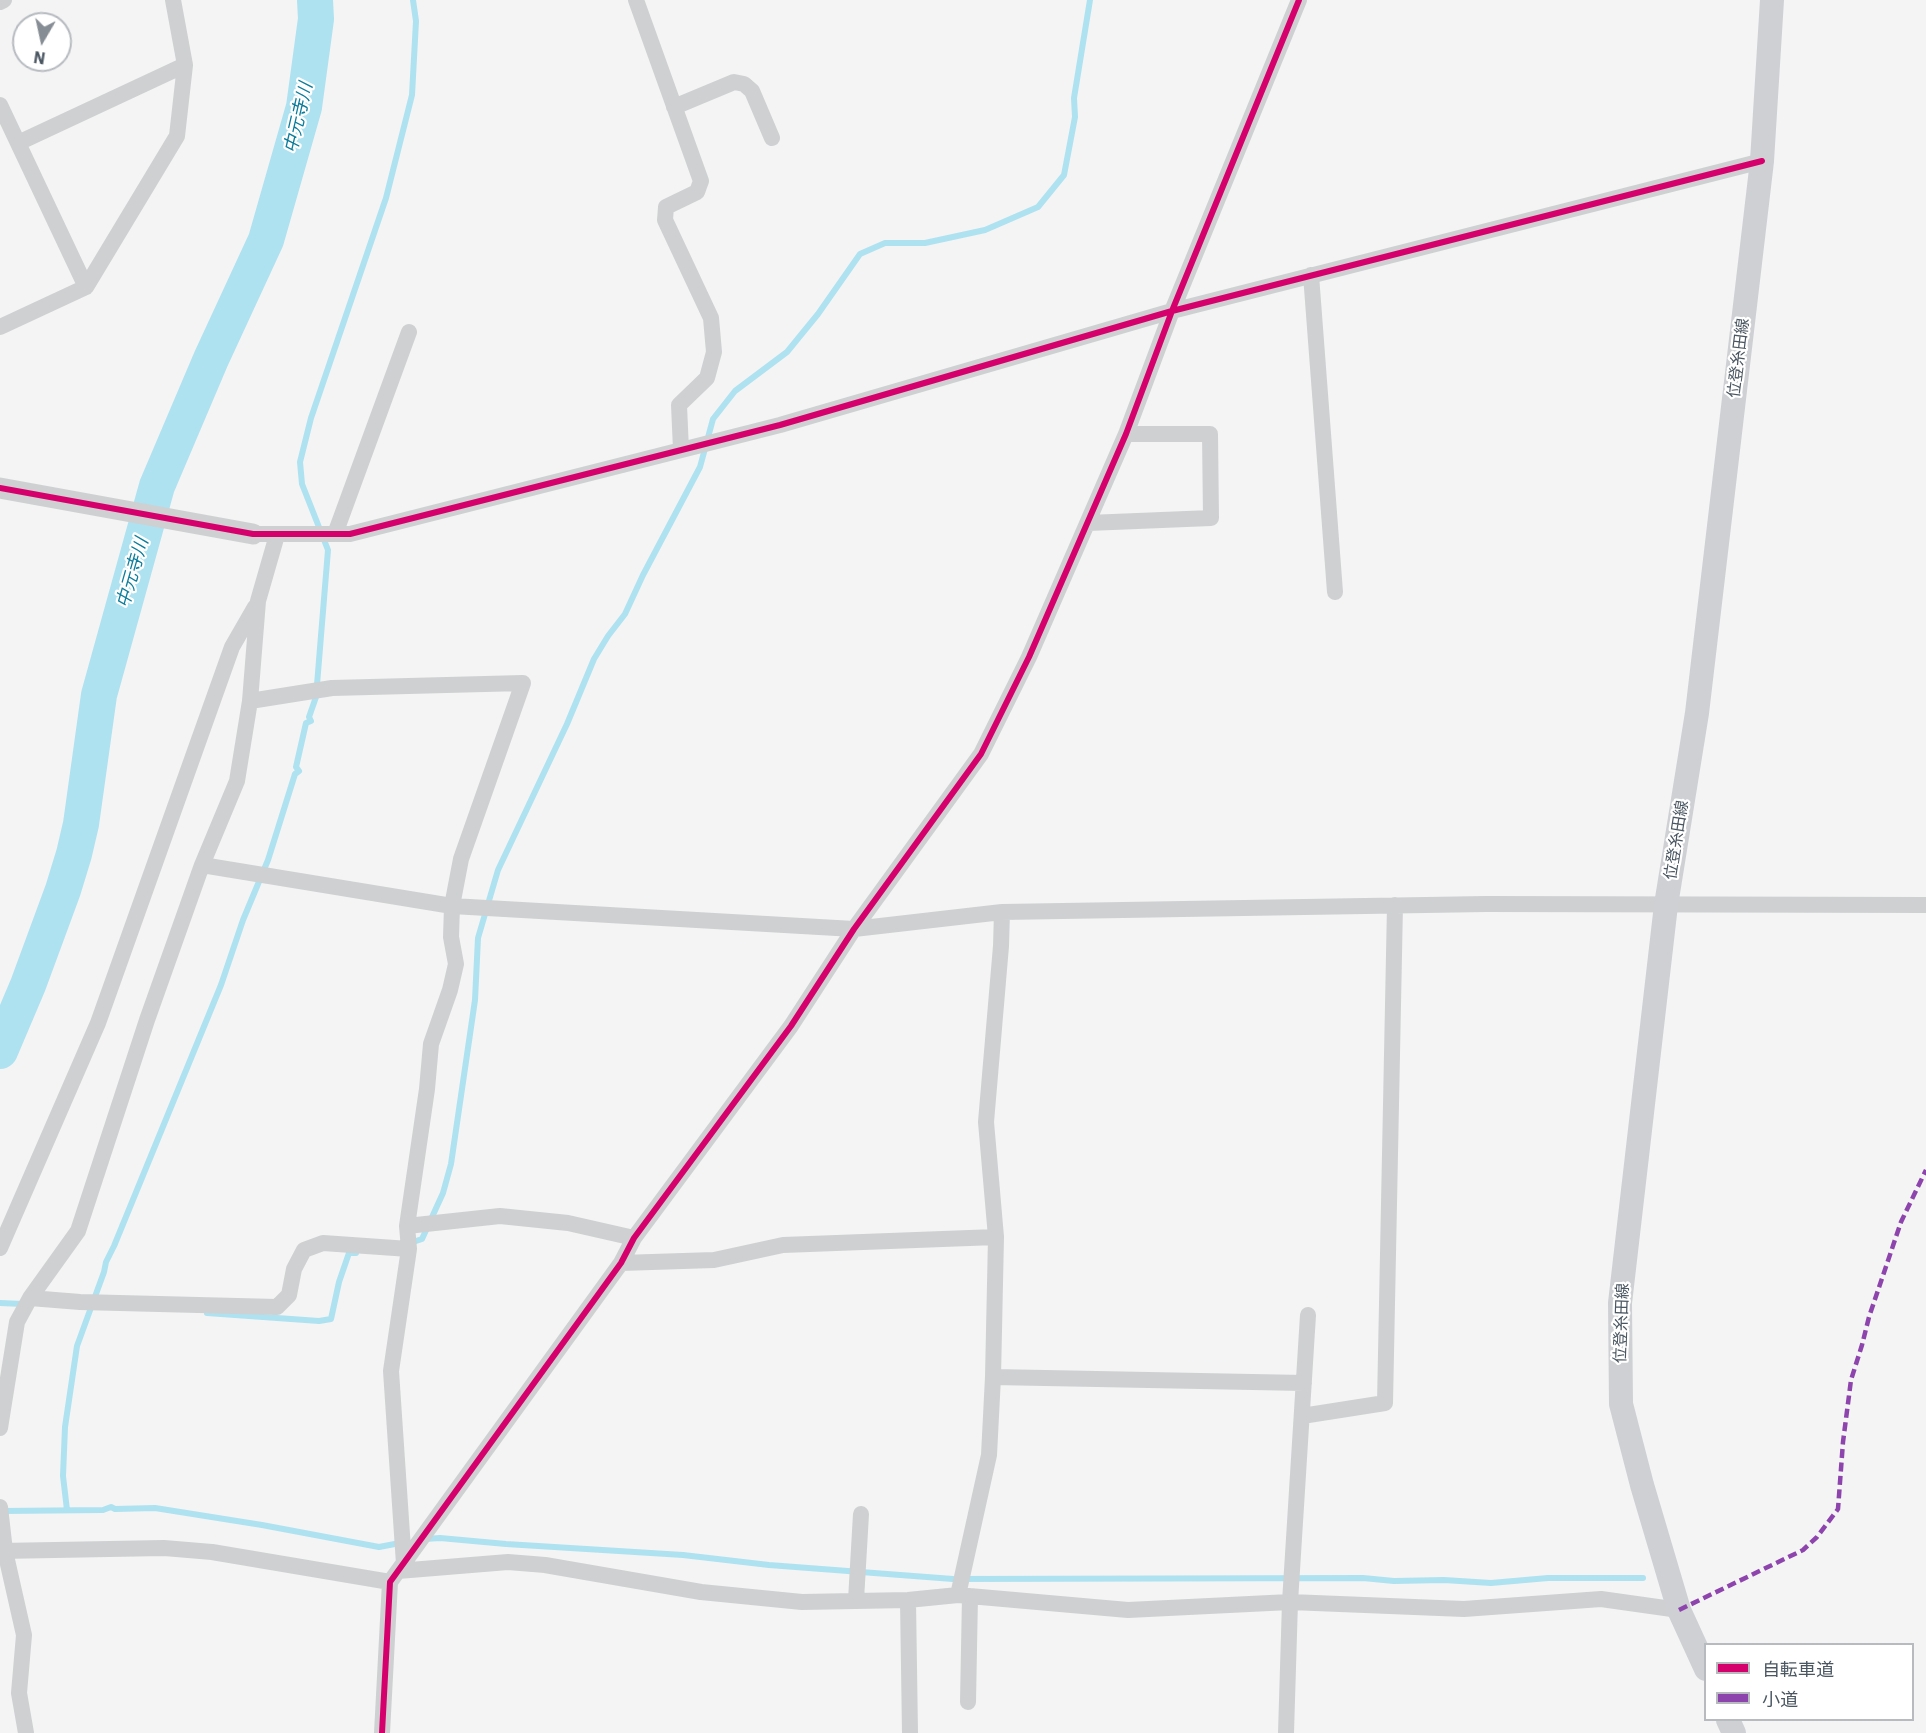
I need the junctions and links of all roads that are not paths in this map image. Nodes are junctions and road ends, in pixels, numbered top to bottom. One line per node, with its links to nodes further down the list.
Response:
1 (173, 0): 5 (street)
2 (636, 0): 7 (street)
3 (1299, 0): 13 (street)
4 (1772, 0): 10 (main road, 位登糸田線)
5 (185, 65): 9 (street); 12 (street)
6 (0, 105): 9 (street)
7 (674, 107): 8 (street); 17 (street)
8 (772, 138)
9 (18, 143): 12 (street)
10 (1762, 160): 11 (street); 28 (main road, 位登糸田線)
11 (1311, 275): 13 (street); 23 (street)
12 (86, 287): 14 (street)
13 (1172, 311): 16 (street); 17 (street)
14 (0, 327)
15 (409, 332): 21 (street)
16 (1126, 434): 19 (street); 19 (street)
17 (681, 450): 21 (street)
18 (0, 488): 20 (street)
19 (1088, 523): 32 (street)
20 (253, 534): 22 (street)
21 (335, 534): 22 (street)
22 (277, 535): 24 (street)
23 (1335, 592)
24 (258, 601): 25 (street); 36 (street)
25 (250, 701): 26 (street); 30 (street)
26 (202, 865): 30 (street); 39 (street)
27 (1395, 905): 28 (street); 31 (street); 43 (street)
28 (1666, 905): 29 (street); 53 (main road, 位登糸田線)
29 (1926, 905)
30 (452, 906): 32 (street); 33 (street)
31 (1002, 912): 32 (street); 34 (street)
32 (854, 929): 35 (street)
33 (407, 1226): 35 (street); 37 (street)
34 (996, 1237): 38 (street); 41 (street)
35 (634, 1238): 38 (street)
36 (0, 1248)
37 (409, 1249): 39 (street); 48 (street)
38 (621, 1263): 48 (street)
39 (30, 1298): 44 (street)
40 (1308, 1315): 42 (street)
41 (993, 1377): 42 (street); 49 (street)
42 (1304, 1383): 43 (street)
43 (1302, 1416): 52 (street)
44 (0, 1428)
45 (0, 1507): 47 (street)
46 (861, 1515): 51 (street)
47 (2, 1551): 48 (street); 56 (street)
48 (397, 1572): 51 (street); 57 (street)
49 (964, 1595): 50 (street); 52 (street); 55 (street)
50 (908, 1599): 51 (street); 58 (street)
51 (856, 1600)
52 (1290, 1602): 53 (street); 59 (street)
53 (1679, 1610): 54 (main road, 位登糸田線)
54 (1704, 1665)
55 (968, 1702)
56 (26, 1733)
57 (382, 1733)
58 (910, 1733)
59 (1286, 1733)

